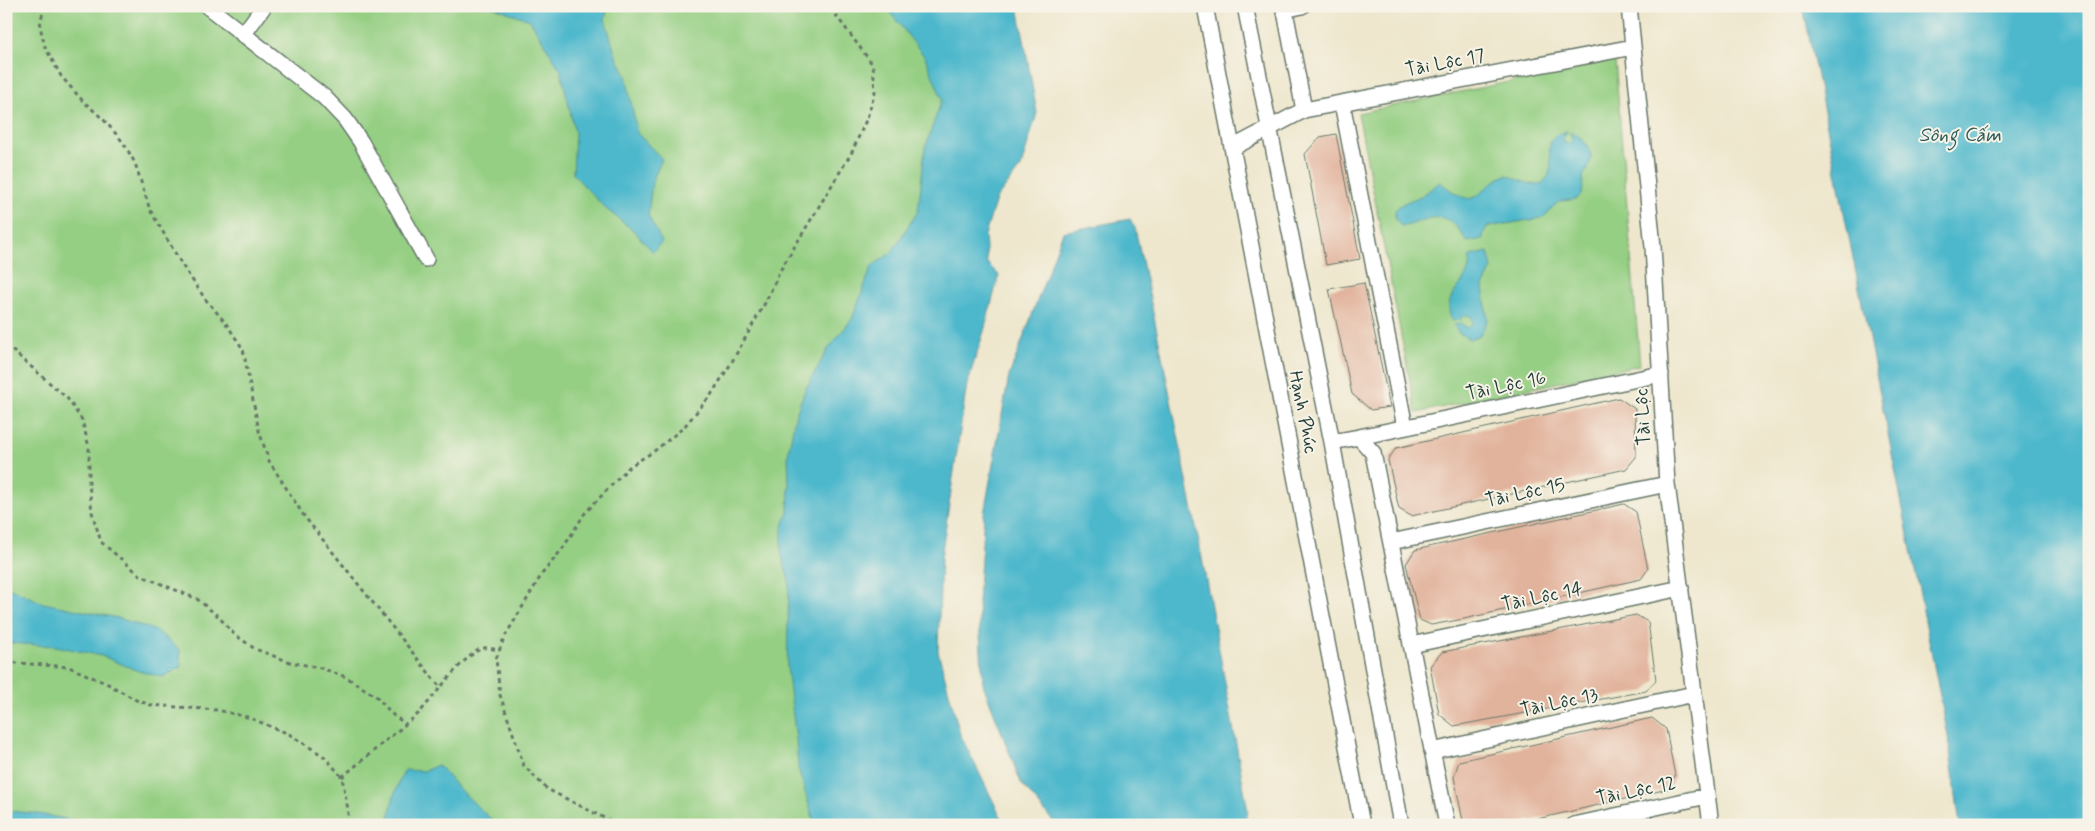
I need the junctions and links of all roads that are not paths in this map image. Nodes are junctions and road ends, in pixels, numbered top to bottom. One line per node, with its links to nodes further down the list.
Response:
1 (207, 6): 8 (street)
2 (264, 6): 8 (street)
3 (1205, 6): 13 (street, Hạnh Phúc)
4 (1245, 6): 12 (street, Hạnh Phúc)
5 (1302, 6): 7 (street)
6 (1629, 6): 9 (street, Tài Lộc)
7 (1284, 8): 11 (street)
8 (243, 35): 14 (street)
9 (1633, 47): 10 (street, Tài Lộc 17); 15 (street, Tài Lộc)
10 (1342, 103): 11 (street, Tài Lộc 17); 16 (street)
11 (1304, 110): 12 (street, Tài Lộc 17)
12 (1269, 129): 13 (street, Tài Lộc 17); 18 (street, Hạnh Phúc)
13 (1232, 148): 26 (street, Hạnh Phúc)
14 (426, 259)
15 (1661, 374): 16 (street, Tài Lộc 16); 19 (street, Tài Lộc)
16 (1405, 427): 17 (street, Tài Lộc 16)
17 (1358, 437): 18 (street, Tài Lộc 16); 20 (street)
18 (1332, 442): 27 (street, Hạnh Phúc)
19 (1667, 484): 20 (street, Tài Lộc 15); 21 (street, Tài Lộc)
20 (1391, 542): 22 (street)
21 (1680, 588): 22 (street, Tài Lộc 14); 23 (street, Tài Lộc)
22 (1411, 645): 24 (street)
23 (1694, 694): 24 (street, Tài Lộc 13); 25 (street, Tài Lộc)
24 (1432, 751): 28 (street)
25 (1707, 796): 29 (street, Tài Lộc 12); 30 (street, Tài Lộc)
26 (1362, 825)
27 (1401, 825)
28 (1447, 825)
29 (1574, 825)
30 (1711, 825)

